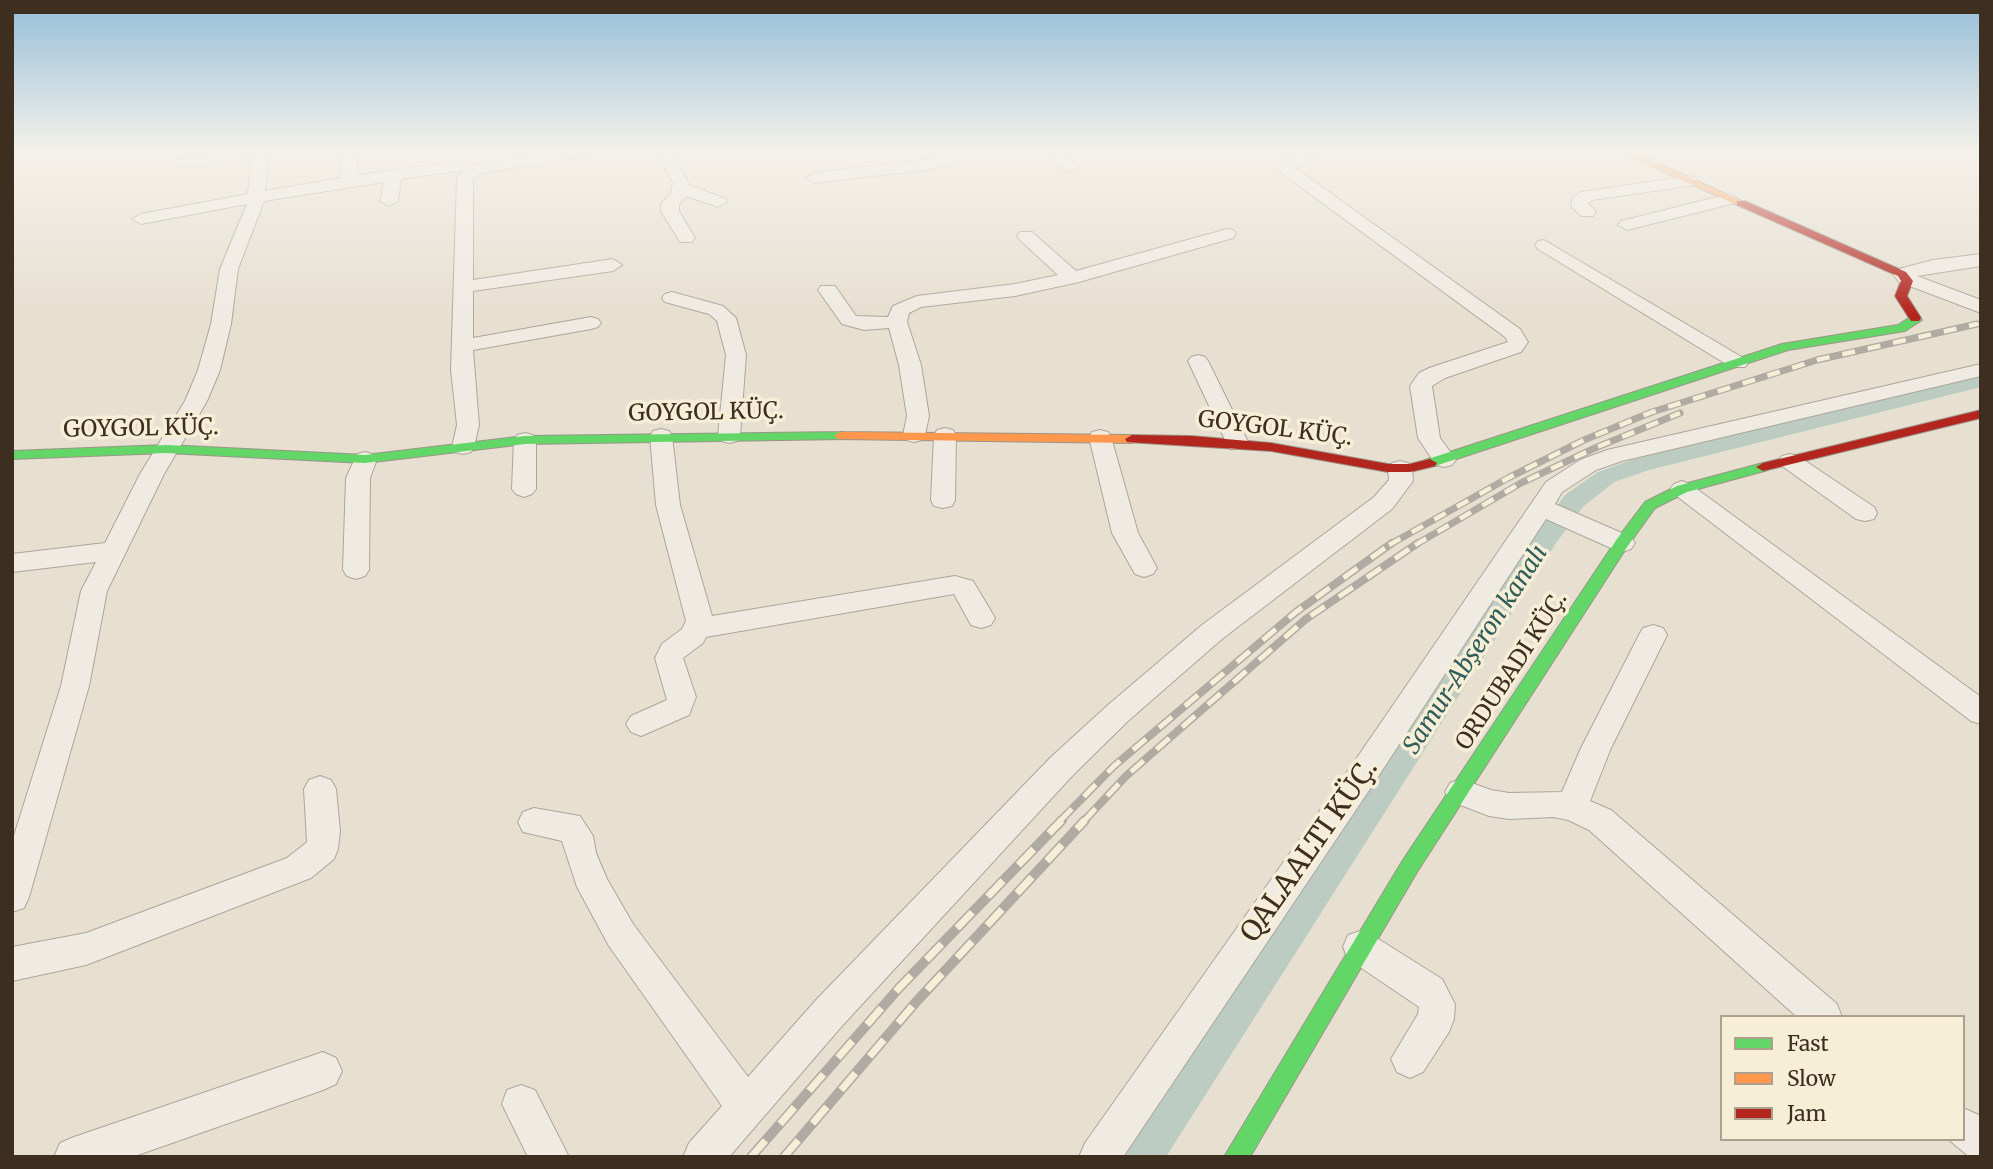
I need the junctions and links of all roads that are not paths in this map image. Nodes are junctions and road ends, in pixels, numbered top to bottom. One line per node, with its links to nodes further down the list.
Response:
1 (212, 206): 10 (street)
2 (255, 206): 39 (street)
3 (465, 206): 20 (street)
4 (670, 206): 14 (street)
5 (1336, 206): 42 (street)
6 (1580, 206): 9 (street)
7 (1703, 206): 11 (street)
8 (1744, 206): 18 (street)
9 (1587, 212)
10 (141, 219)
11 (1627, 225)
12 (1227, 234): 19 (street)
13 (1026, 236): 19 (street)
14 (686, 238)
15 (1544, 245): 28 (street)
16 (1981, 260): 18 (street)
17 (613, 265): 20 (street)
18 (1904, 276): 23 (street); 28 (street, GOYGOL KÜÇ.)
19 (1072, 278): 24 (street)
20 (464, 287): 26 (street)
21 (828, 290): 24 (street)
22 (673, 298): 34 (street)
23 (1981, 307)
24 (897, 322): 31 (street)
25 (591, 323): 26 (street)
26 (464, 346): 38 (street)
27 (1198, 361): 37 (street)
28 (1738, 363): 42 (street, GOYGOL KÜÇ.)
29 (1981, 370): 48 (street)
30 (1981, 414): 43 (street, ORDUBADI KÜÇ.)
31 (914, 435): 32 (street, GOYGOL KÜÇ.); 34 (street, GOYGOL KÜÇ.)
32 (945, 435): 35 (street, GOYGOL KÜÇ.); 47 (street)
33 (661, 436): 34 (street, GOYGOL KÜÇ.); 36 (street, GOYGOL KÜÇ.); 56 (street)
34 (729, 436)
35 (1100, 437): 37 (street, GOYGOL KÜÇ.); 53 (street)
36 (526, 440): 38 (street, GOYGOL KÜÇ.); 45 (street)
37 (1238, 444): 44 (street, GOYGOL KÜÇ.)
38 (463, 447): 41 (street, GOYGOL KÜÇ.)
39 (166, 449): 40 (street, GOYGOL KÜÇ.); 41 (street, GOYGOL KÜÇ.); 51 (street)
40 (12, 455)
41 (365, 459): 54 (street)
42 (1444, 460): 44 (street, GOYGOL KÜÇ.)
43 (1790, 461): 46 (street, ORDUBADI KÜÇ.); 49 (street)
44 (1400, 468): 71 (street)
45 (524, 489)
46 (1682, 489): 50 (street, ORDUBADI KÜÇ.); 58 (street)
47 (943, 500)
48 (1539, 506): 50 (street); 77 (street)
49 (1865, 513)
50 (1622, 543): 61 (street, ORDUBADI KÜÇ.)
51 (113, 551): 52 (street); 64 (street)
52 (12, 563)
53 (1144, 568)
54 (356, 570)
55 (981, 618): 56 (street)
56 (699, 628): 59 (street)
57 (1653, 635): 62 (street)
58 (1981, 713)
59 (641, 724)
60 (320, 789): 66 (street)
61 (1461, 792): 62 (street); 65 (street, ORDUBADI KÜÇ.)
62 (1572, 807): 67 (street)
63 (534, 822): 71 (street)
64 (12, 897)
65 (1360, 947): 68 (street); 78 (street, ORDUBADI KÜÇ.)
66 (12, 964)
67 (1822, 1015)
68 (1410, 1059)
69 (323, 1071): 74 (street)
70 (521, 1104): 75 (street)
71 (746, 1107): 76 (street)
72 (1965, 1129): 73 (street)
73 (1981, 1141)
74 (74, 1157)
75 (548, 1157)
76 (703, 1157)
77 (1099, 1157)
78 (1236, 1157)

